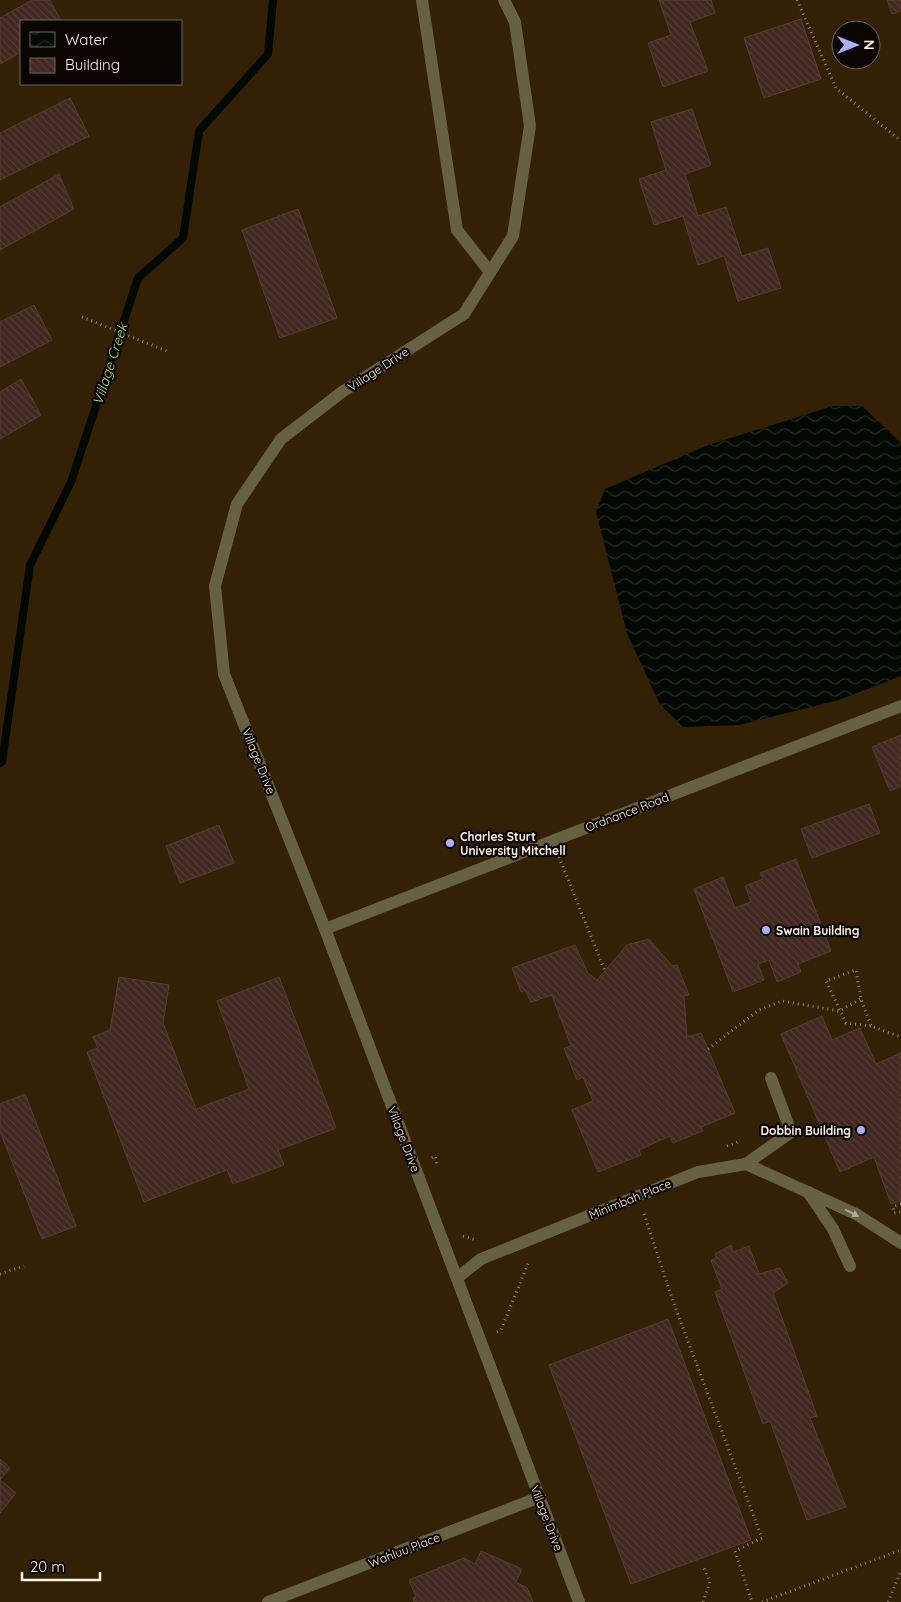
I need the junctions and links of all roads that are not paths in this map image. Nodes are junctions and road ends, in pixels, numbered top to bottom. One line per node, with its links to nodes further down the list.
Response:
1 (422, 0): 3 (lane)
2 (504, 0): 3 (lane, Village Drive)
3 (490, 272): 5 (lane, Village Drive)
4 (901, 706): 5 (lane, Ordnance Road)
5 (325, 929): 11 (lane, Village Drive)
6 (771, 1078): 7 (lane)
7 (746, 1164): 8 (lane); 11 (lane, Minimbah Place)
8 (808, 1192): 9 (lane, one-way to 9); 10 (lane)
9 (901, 1242)
10 (850, 1266)
11 (457, 1278): 12 (lane, Village Drive)
12 (540, 1498): 13 (lane, Wahluu Place); 14 (lane, Village Drive)
13 (268, 1602)
14 (579, 1602)

